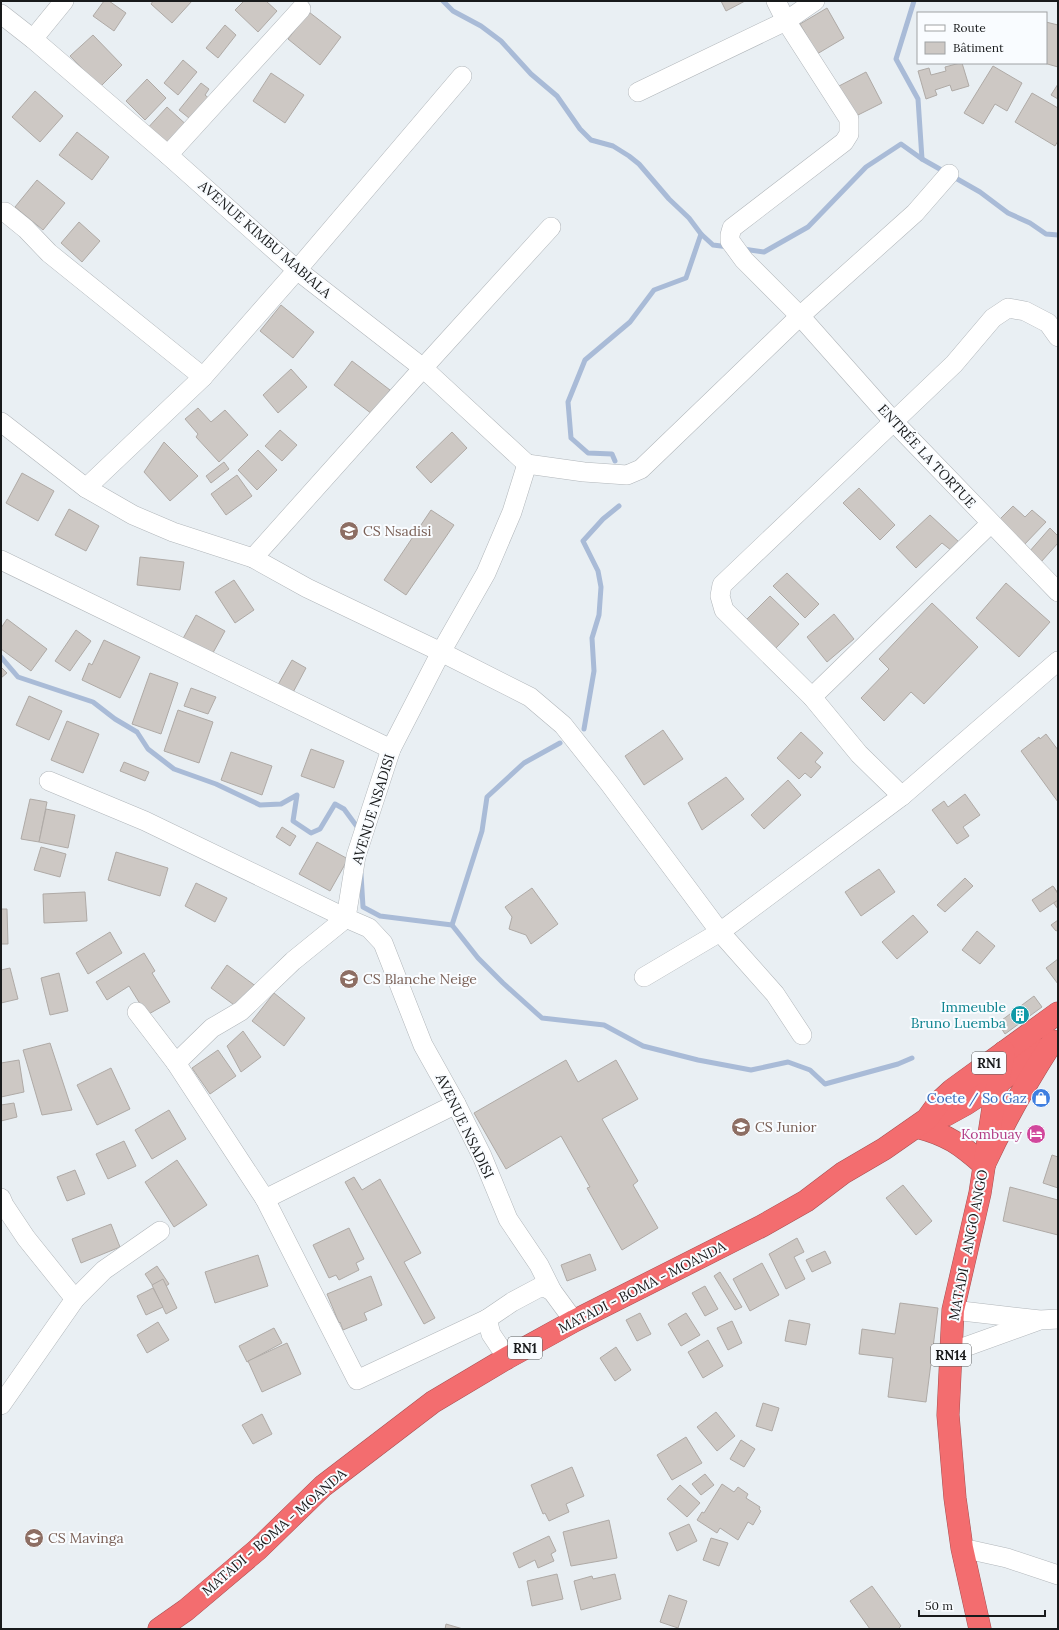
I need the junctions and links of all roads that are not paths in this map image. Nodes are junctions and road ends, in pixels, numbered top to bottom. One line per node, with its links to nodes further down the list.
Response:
1 (64, 1): 7 (street)
2 (776, 1): 6 (street)
3 (815, 1): 6 (street)
4 (301, 9): 10 (street)
5 (1, 14): 7 (street, AVENUE KIMBU MABIALA)
6 (786, 21): 9 (street); 15 (street, ENTRÉE LA TORTUE)
7 (33, 39): 10 (street, AVENUE KIMBU MABIALA)
8 (462, 76): 14 (street)
9 (638, 92)
10 (168, 155): 14 (street, AVENUE KIMBU MABIALA)
11 (949, 174): 15 (street)
12 (2, 210): 18 (street)
13 (552, 227): 17 (street)
14 (297, 270): 17 (street, AVENUE KIMBU MABIALA); 18 (street)
15 (800, 316): 20 (street, ENTRÉE LA TORTUE); 21 (street)
16 (1058, 337): 20 (street)
17 (423, 368): 21 (street, AVENUE KIMBU MABIALA); 24 (street)
18 (203, 377): 22 (street)
19 (1, 422): 22 (street)
20 (894, 422): 23 (street, ENTRÉE LA TORTUE); 29 (street)
21 (527, 464): 27 (street, AVENUE NSADISI)
22 (86, 488): 24 (street)
23 (991, 523): 26 (street, ENTRÉE LA TORTUE); 29 (street)
24 (253, 558): 27 (street)
25 (1, 560): 30 (street)
26 (1058, 592)
27 (441, 652): 30 (street, AVENUE NSADISI); 34 (street)
28 (1058, 661): 32 (street)
29 (812, 697): 32 (street)
30 (391, 749): 33 (street, AVENUE NSADISI)
31 (49, 781): 33 (street)
32 (902, 796): 34 (street)
33 (346, 918): 41 (street); 43 (street, AVENUE NSADISI)
34 (720, 932): 35 (street); 38 (street)
35 (644, 977)
36 (137, 1012): 41 (street)
37 (1058, 1013): 40 (highway, MATADI - BOMA - MOANDA / RN1)
38 (802, 1035)
39 (1056, 1039): 42 (highway, MATADI - BOMA - MOANDA / RN1); 45 (highway)
40 (1004, 1052): 42 (highway, MATADI - ANGO ANGO / RN14); 44 (highway, MATADI - BOMA - MOANDA / RN1)
41 (176, 1063): 47 (street)
42 (998, 1083): 44 (highway, MATADI - BOMA - MOANDA / RN1); 45 (highway, MATADI - ANGO ANGO / RN14)
43 (456, 1104): 47 (street); 49 (street, AVENUE NSADISI)
44 (922, 1123): 45 (highway); 54 (highway, MATADI - BOMA - MOANDA / RN1)
45 (984, 1165): 51 (highway, MATADI - ANGO ANGO / RN14)
46 (1, 1198): 50 (street)
47 (265, 1199): 52 (street)
48 (160, 1231): 50 (street)
49 (552, 1291): 52 (street); 54 (street, AVENUE NSADISI)
50 (75, 1299): 57 (street)
51 (953, 1310): 53 (street); 55 (highway, MATADI - ANGO ANGO / RN14)
52 (487, 1319): 56 (street)
53 (1049, 1320): 55 (street)
54 (574, 1321): 56 (highway, MATADI - BOMA - MOANDA / RN1)
55 (951, 1352): 58 (highway, MATADI - ANGO ANGO / RN14)
56 (507, 1358): 60 (highway, MATADI - BOMA - MOANDA / RN1)
57 (1, 1405)
58 (962, 1548): 59 (street); 61 (highway, MATADI - ANGO ANGO / RN14)
59 (1058, 1575)
60 (159, 1629)
61 (980, 1629)

